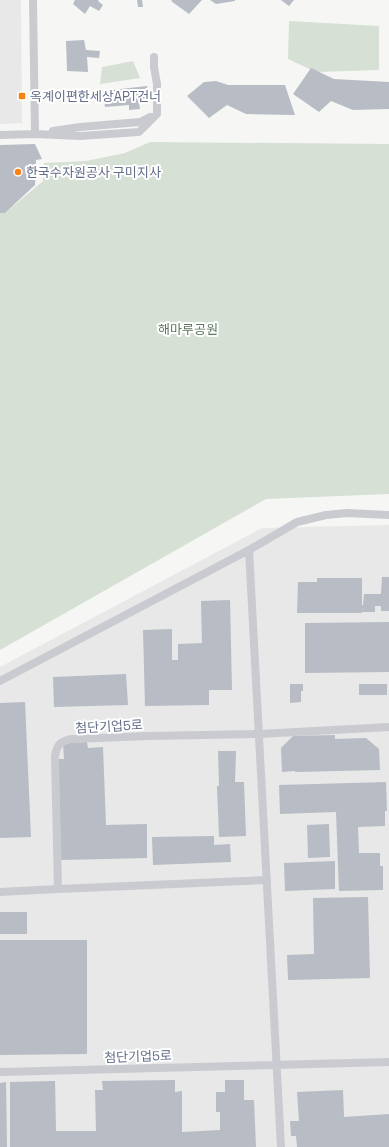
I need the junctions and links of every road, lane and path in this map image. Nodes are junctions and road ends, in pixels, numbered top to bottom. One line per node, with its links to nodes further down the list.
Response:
1 (33, 0): 5 (street)
2 (154, 57): 3 (street)
3 (157, 114): 4 (street); 7 (street)
4 (80, 127): 5 (street); 7 (street)
5 (35, 134): 6 (street); 7 (street)
6 (0, 135)
7 (80, 136)
8 (389, 515): 9 (street)
9 (249, 550): 10 (street); 12 (street)
10 (0, 681)
11 (389, 727): 12 (street, 첨단기업5로)
12 (259, 734): 13 (street); 14 (street, 첨단기업5로)
13 (267, 880): 14 (street); 17 (street)
14 (58, 889): 15 (street)
15 (0, 892)
16 (389, 1062): 17 (street, 첨단기업5로)
17 (277, 1065): 18 (street, 첨단기업5로); 19 (street)
18 (0, 1072)
19 (281, 1147)

